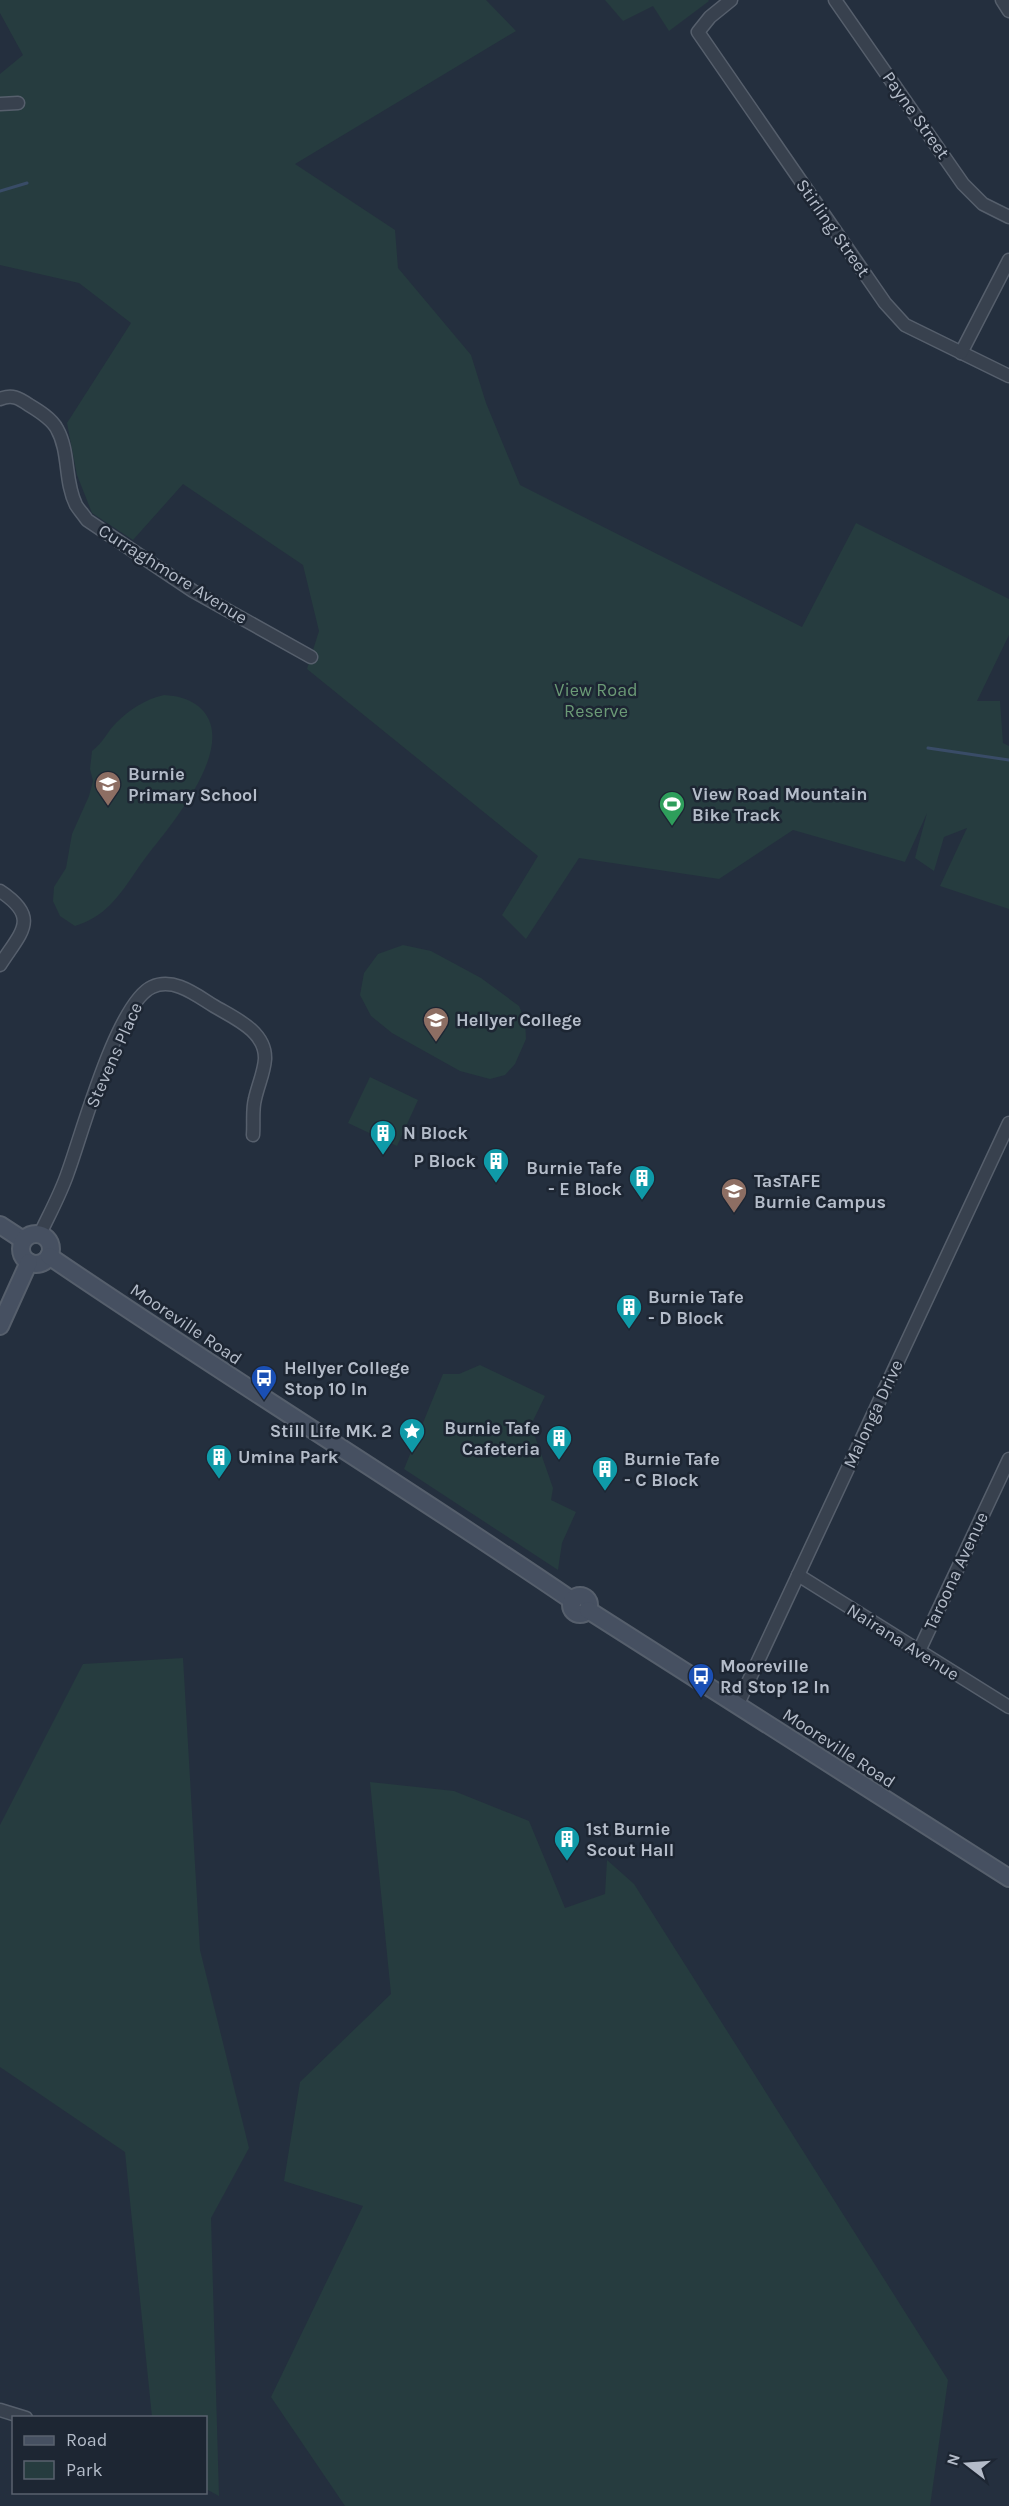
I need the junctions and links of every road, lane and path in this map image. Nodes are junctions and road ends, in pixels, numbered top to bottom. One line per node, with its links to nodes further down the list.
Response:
1 (731, 0): 9 (street, Stirling Street)
2 (835, 0): 7 (street, Payne Street)
3 (1002, 0): 4 (street)
4 (1009, 11)
5 (18, 103): 6 (street)
6 (0, 104)
7 (1009, 217)
8 (1009, 260): 9 (street)
9 (961, 353): 10 (street, Stirling Street)
10 (1009, 376)
11 (0, 399): 12 (street, Curraghmore Avenue)
12 (311, 657)
13 (0, 891): 14 (street)
14 (0, 965)
15 (1009, 1123): 24 (street, Malonga Drive)
16 (254, 1135): 18 (street, Stevens Place)
17 (0, 1225): 19 (main road)
18 (40, 1234): 19 (main road); 20 (main road)
19 (23, 1240): 21 (main road)
20 (49, 1256): 21 (main road); 26 (main road, Mooreville Road)
21 (29, 1262): 22 (main road)
22 (2, 1316)
23 (1009, 1459): 25 (street, Taroona Avenue)
24 (798, 1575): 25 (street, Nairana Avenue); 26 (street, Malonga Drive)
25 (919, 1651): 27 (street, Nairana Avenue)
26 (737, 1706): 28 (main road, Mooreville Road)
27 (1009, 1707)
28 (1009, 1878)
29 (0, 2410): 30 (street)
30 (20, 2416)

